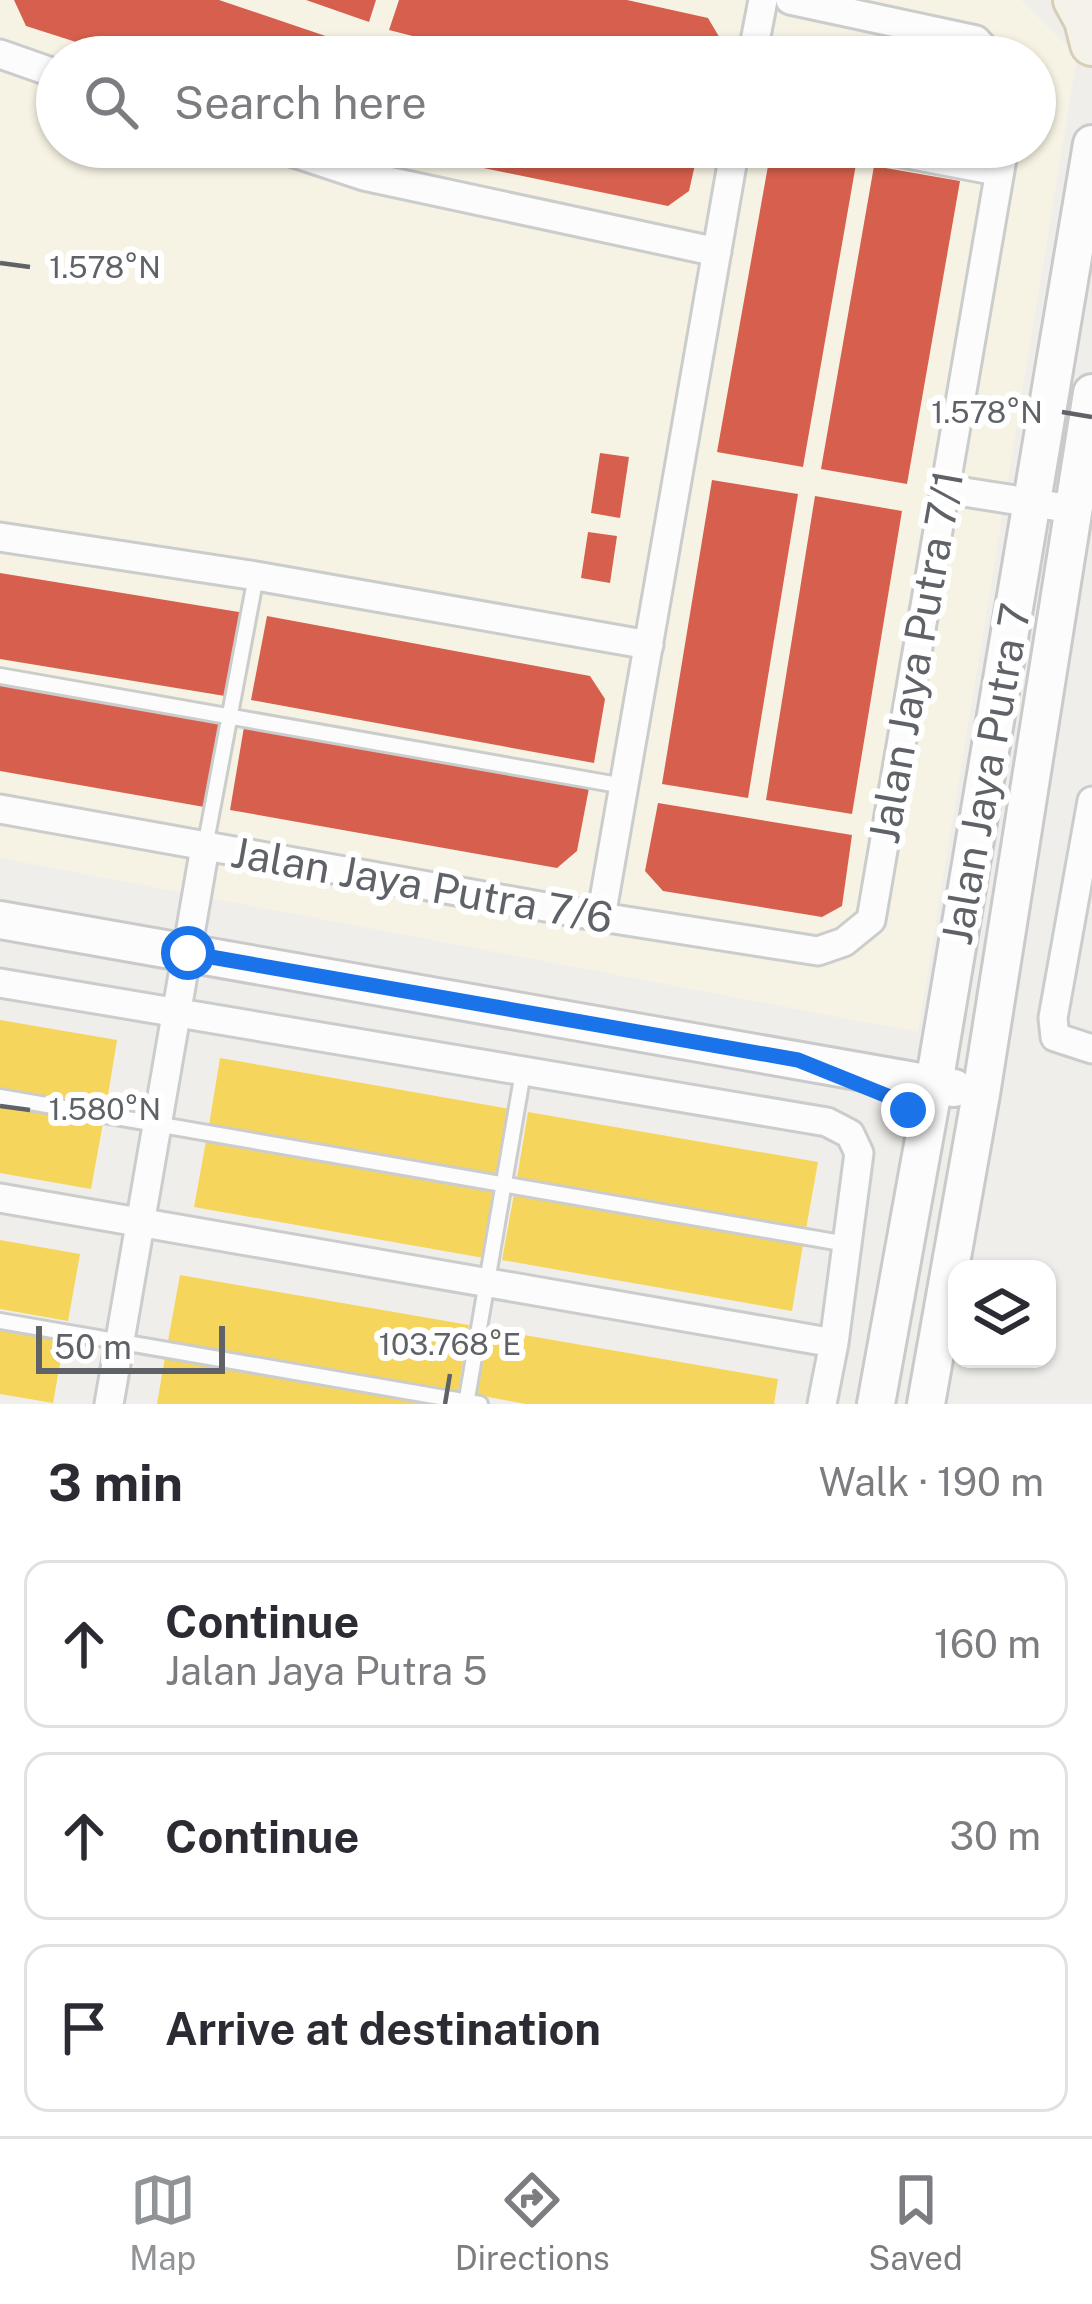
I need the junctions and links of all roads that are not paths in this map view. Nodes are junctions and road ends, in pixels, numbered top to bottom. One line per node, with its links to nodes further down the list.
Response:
1 (763, 0): 4 (street)
2 (790, 0): 5 (street)
3 (1076, 0): 6 (main road)
4 (756, 36)
5 (957, 36)
6 (1092, 44)
7 (0, 54): 8 (street)
8 (36, 67)
9 (1092, 144): 18 (street, Jalan Jaya Putra 7)
10 (340, 168): 15 (street)
11 (732, 168): 15 (street)
12 (947, 168): 14 (lane)
13 (1001, 168): 14 (street, Jalan Jaya Putra 7/1)
14 (999, 178): 17 (street, Jalan Jaya Putra 7/1)
15 (718, 252): 22 (street)
16 (1092, 393): 19 (street, Jalan Jaya Putra 7)
17 (944, 499): 18 (street); 32 (street, Jalan Jaya Putra 7/1)
18 (1030, 513): 19 (street); 39 (street, Jalan Jaya Putra 7)
19 (1070, 518): 40 (street, Jalan Jaya Putra 7)
20 (0, 537): 21 (street)
21 (256, 576): 22 (street); 24 (lane)
22 (649, 645): 25 (street)
23 (0, 676): 24 (lane)
24 (230, 716): 25 (lane); 28 (lane)
25 (624, 786): 29 (street)
26 (1092, 803): 31 (street)
27 (0, 809): 28 (street, Jalan Jaya Putra 7/6)
28 (205, 847): 29 (street, Jalan Jaya Putra 7/6); 33 (street)
29 (601, 917): 32 (street, Jalan Jaya Putra 7/6)
30 (0, 920): 33 (street)
31 (1081, 923): 36 (street)
32 (844, 942)
33 (188, 953): 35 (street); 37 (street)
34 (0, 983): 35 (street)
35 (177, 1015): 38 (street); 42 (street)
36 (1092, 1049)
37 (798, 1060): 39 (street); 44 (street)
38 (524, 1072): 43 (lane); 47 (street)
39 (934, 1084): 40 (street); 44 (street, Jalan Jaya Putra 7)
40 (981, 1094): 56 (street, Jalan Jaya Putra 7)
41 (0, 1096): 42 (lane)
42 (158, 1124): 43 (lane); 46 (street)
43 (504, 1184): 47 (lane); 48 (lane)
44 (916, 1184): 55 (street, Jalan Jaya Putra 7)
45 (0, 1198): 46 (street)
46 (141, 1223): 48 (street); 50 (street)
47 (847, 1244): 51 (street)
48 (487, 1283): 51 (street); 52 (lane)
49 (0, 1321): 50 (lane)
50 (119, 1341): 52 (lane); 53 (street)
51 (834, 1343): 54 (street)
52 (471, 1403)
53 (109, 1404)
54 (822, 1404)
55 (876, 1404)
56 (926, 1404)

